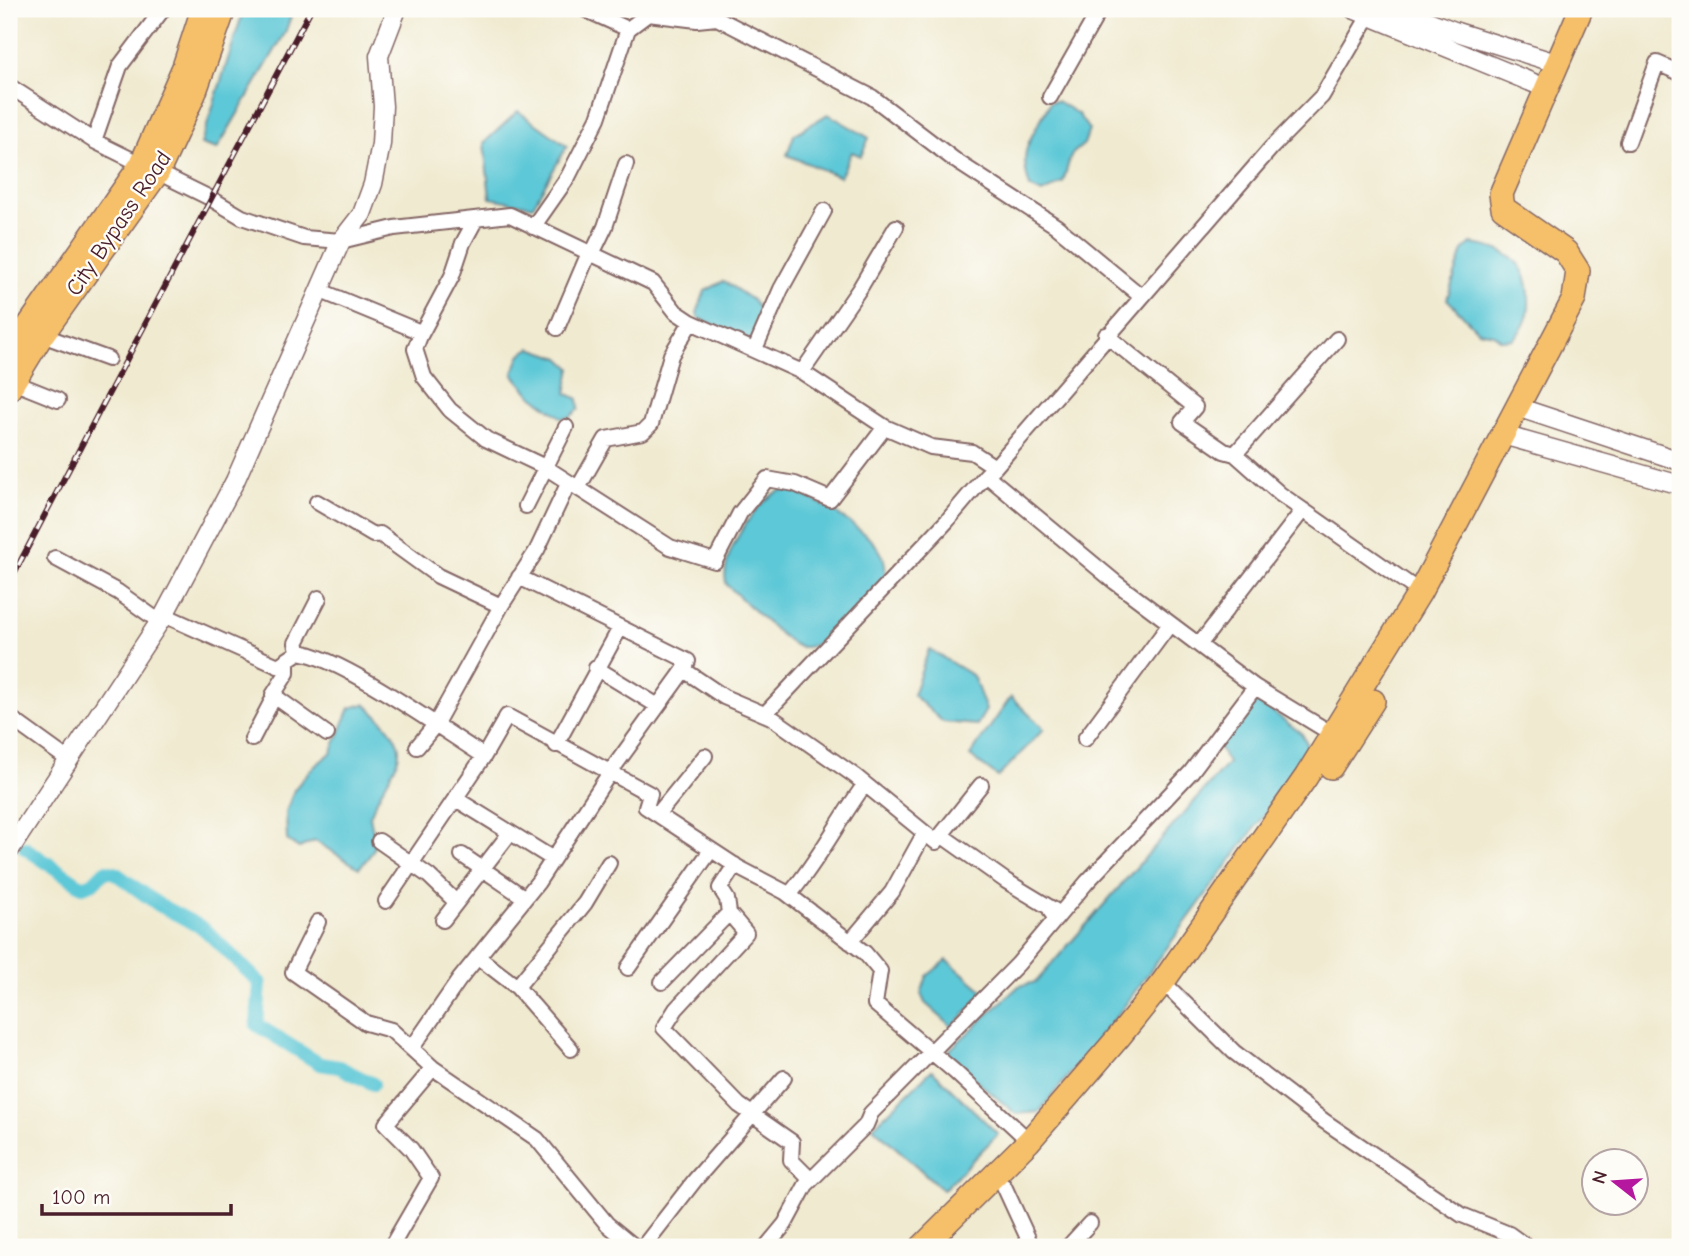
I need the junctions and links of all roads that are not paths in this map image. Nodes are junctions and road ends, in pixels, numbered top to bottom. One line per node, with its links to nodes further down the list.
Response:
1 (163, 9): 17 (street)
2 (203, 9): 20 (main road)
3 (224, 9): 20 (main road, City Bypass Road)
4 (397, 9): 25 (street)
5 (584, 9): 11 (street)
6 (1100, 9): 16 (street)
7 (1353, 9): 10 (street)
8 (1396, 9): 12 (street)
9 (1581, 9): 12 (main road)
10 (1371, 13): 15 (street); 28 (street)
11 (628, 29): 23 (street); 28 (street)
12 (1556, 63): 15 (main road)
13 (1680, 73): 18 (street)
14 (9, 86): 17 (street)
15 (1548, 89): 41 (main road)
16 (1050, 97)
17 (94, 141): 20 (street)
18 (1628, 142)
19 (626, 164): 26 (street)
20 (150, 168): 25 (street); 31 (main road, City Bypass Road); 36 (main road)
21 (824, 211): 35 (street)
22 (476, 219): 23 (street); 25 (street); 33 (street)
23 (533, 227): 26 (street)
24 (896, 227): 38 (street)
25 (341, 241): 27 (street)
26 (590, 255): 29 (street); 30 (street)
27 (321, 291): 33 (street); 59 (street)
28 (1142, 297): 32 (street)
29 (691, 322): 35 (street); 50 (street)
30 (557, 328)
31 (42, 335): 37 (street); 39 (main road, City Bypass Road)
32 (1106, 335): 45 (street); 48 (street)
33 (420, 336): 47 (street)
34 (1337, 339): 45 (street)
35 (755, 349): 38 (street)
36 (9, 354)
37 (108, 359)
38 (802, 372): 43 (street)
39 (11, 385): 40 (street)
40 (58, 400)
41 (1521, 409): 44 (main road); 46 (street)
42 (566, 427): 47 (street)
43 (884, 427): 48 (street); 50 (street)
44 (1507, 436): 49 (street); 56 (main road); 111 (main road)
45 (1235, 454): 53 (street)
46 (1680, 461)
47 (545, 467): 50 (street); 52 (street)
48 (991, 471): 60 (street); 69 (street)
49 (1680, 485)
50 (573, 486): 55 (street)
51 (317, 502): 58 (street)
52 (526, 506)
53 (1303, 510): 56 (street); 62 (street)
54 (55, 558): 59 (street)
55 (519, 577): 58 (street); 61 (street)
56 (1420, 592): 73 (main road)
57 (319, 598): 63 (street)
58 (501, 606): 71 (street)
59 (162, 619): 63 (street); 80 (street)
60 (1171, 624): 62 (street); 75 (street)
61 (620, 628): 64 (street); 65 (street)
62 (1199, 645): 66 (street)
63 (293, 657): 67 (street); 71 (street)
64 (596, 668): 68 (street); 76 (street)
65 (684, 670): 68 (street); 69 (street)
66 (1255, 687): 73 (street); 104 (street)
67 (274, 696): 72 (street); 74 (street)
68 (658, 706): 81 (street)
69 (765, 714): 82 (street)
70 (9, 717): 80 (street)
71 (435, 725): 77 (street); 78 (street)
72 (327, 734)
73 (1334, 735): 111 (main road)
74 (252, 739)
75 (1085, 739)
76 (556, 745): 78 (street); 81 (street)
77 (417, 747)
78 (484, 756): 84 (street)
79 (705, 756): 85 (street)
80 (70, 761): 91 (street)
81 (611, 771): 85 (street); 93 (street)
82 (865, 784): 87 (street); 98 (street)
83 (981, 785): 88 (street)
84 (456, 799): 86 (street); 94 (street)
85 (657, 814): 90 (street)
86 (510, 833): 93 (street); 97 (street)
87 (924, 834): 88 (street); 106 (street)
88 (941, 835): 104 (street)
89 (379, 841): 94 (street)
90 (711, 850): 96 (street); 108 (street)
91 (9, 851)
92 (461, 855): 97 (street)
93 (553, 859): 99 (street)
94 (412, 863): 100 (street); 101 (street)
95 (609, 863): 110 (street)
96 (735, 865): 98 (street); 102 (street)
97 (482, 868): 99 (street); 101 (street)
98 (789, 895): 106 (street)
99 (525, 898): 107 (street)
100 (386, 901)
101 (456, 902): 103 (street)
102 (729, 913): 109 (street); 117 (street)
103 (443, 919)
104 (1056, 919): 114 (street)
105 (318, 922): 112 (street)
106 (850, 942): 114 (street)
107 (478, 957): 110 (street); 112 (street)
108 (628, 968)
109 (662, 982)
110 (517, 987): 113 (street)
111 (1168, 988): 118 (main road); 120 (main road); 130 (street)
112 (412, 1048): 115 (street)
113 (571, 1049)
114 (931, 1054): 118 (street); 119 (street)
115 (433, 1068): 122 (street); 123 (street)
116 (783, 1078): 117 (street)
117 (752, 1114): 119 (street); 124 (street)
118 (1029, 1141): 126 (main road)
119 (811, 1180): 125 (street)
120 (1004, 1186): 127 (main road); 128 (street)
121 (1090, 1223): 129 (street)
122 (391, 1247)
123 (635, 1247)
124 (643, 1247)
125 (766, 1247)
126 (922, 1247)
127 (941, 1247)
128 (1032, 1247)
129 (1068, 1247)
130 (1527, 1247)

